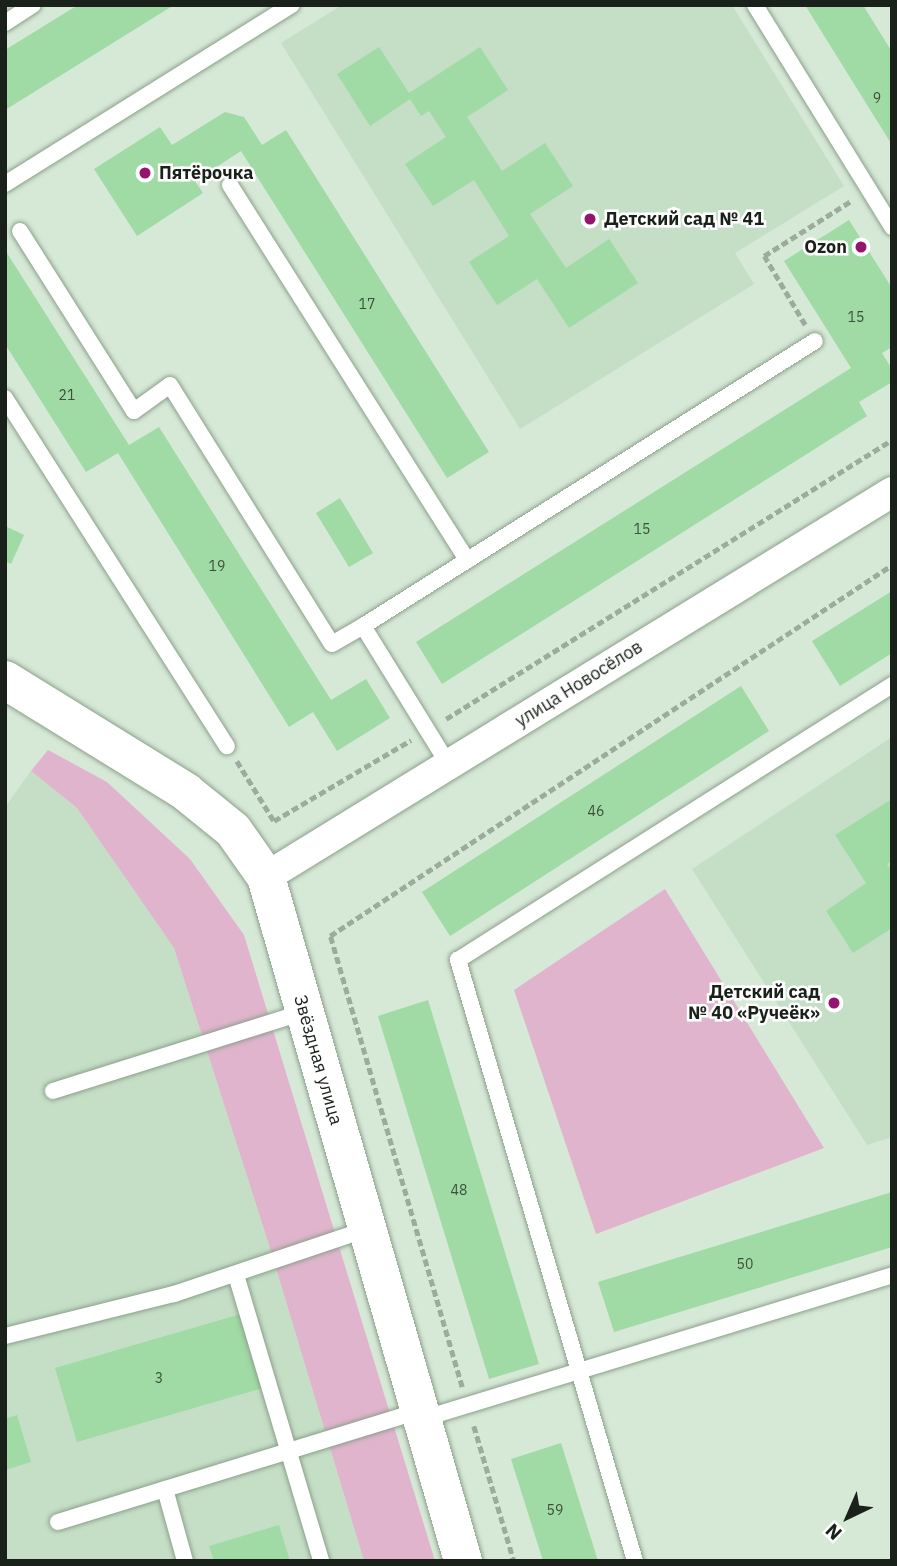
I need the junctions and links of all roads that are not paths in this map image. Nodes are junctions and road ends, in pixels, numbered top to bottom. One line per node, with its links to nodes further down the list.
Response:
1 (33, 5): 4 (lane)
2 (292, 5): 5 (lane)
3 (755, 5): 7 (lane)
4 (5, 23)
5 (5, 184)
6 (230, 185): 12 (lane)
7 (892, 227)
8 (20, 231): 13 (lane)
9 (815, 341): 12 (lane)
10 (5, 398): 16 (lane)
11 (892, 492): 17 (street, улица Новосёлов)
12 (467, 560): 13 (lane)
13 (363, 626): 17 (lane)
14 (5, 680): 18 (street, Звёздная улица)
15 (892, 685): 25 (lane)
16 (227, 746)
17 (449, 765): 18 (street, улица Новосёлов)
18 (266, 877): 19 (street, Звёздная улица)
19 (304, 1012): 20 (lane); 21 (street, Звёздная улица)
20 (53, 1091)
21 (367, 1229): 22 (lane); 26 (street, Звёздная улица)
22 (236, 1275): 24 (lane); 27 (lane)
23 (892, 1275): 25 (lane)
24 (5, 1336)
25 (579, 1371): 26 (lane); 33 (lane)
26 (420, 1415): 27 (lane); 32 (street, Звёздная улица)
27 (289, 1451): 28 (lane); 31 (lane)
28 (165, 1489): 29 (lane); 30 (lane)
29 (58, 1522)
30 (185, 1561)
31 (321, 1561)
32 (463, 1561)
33 (635, 1561)

